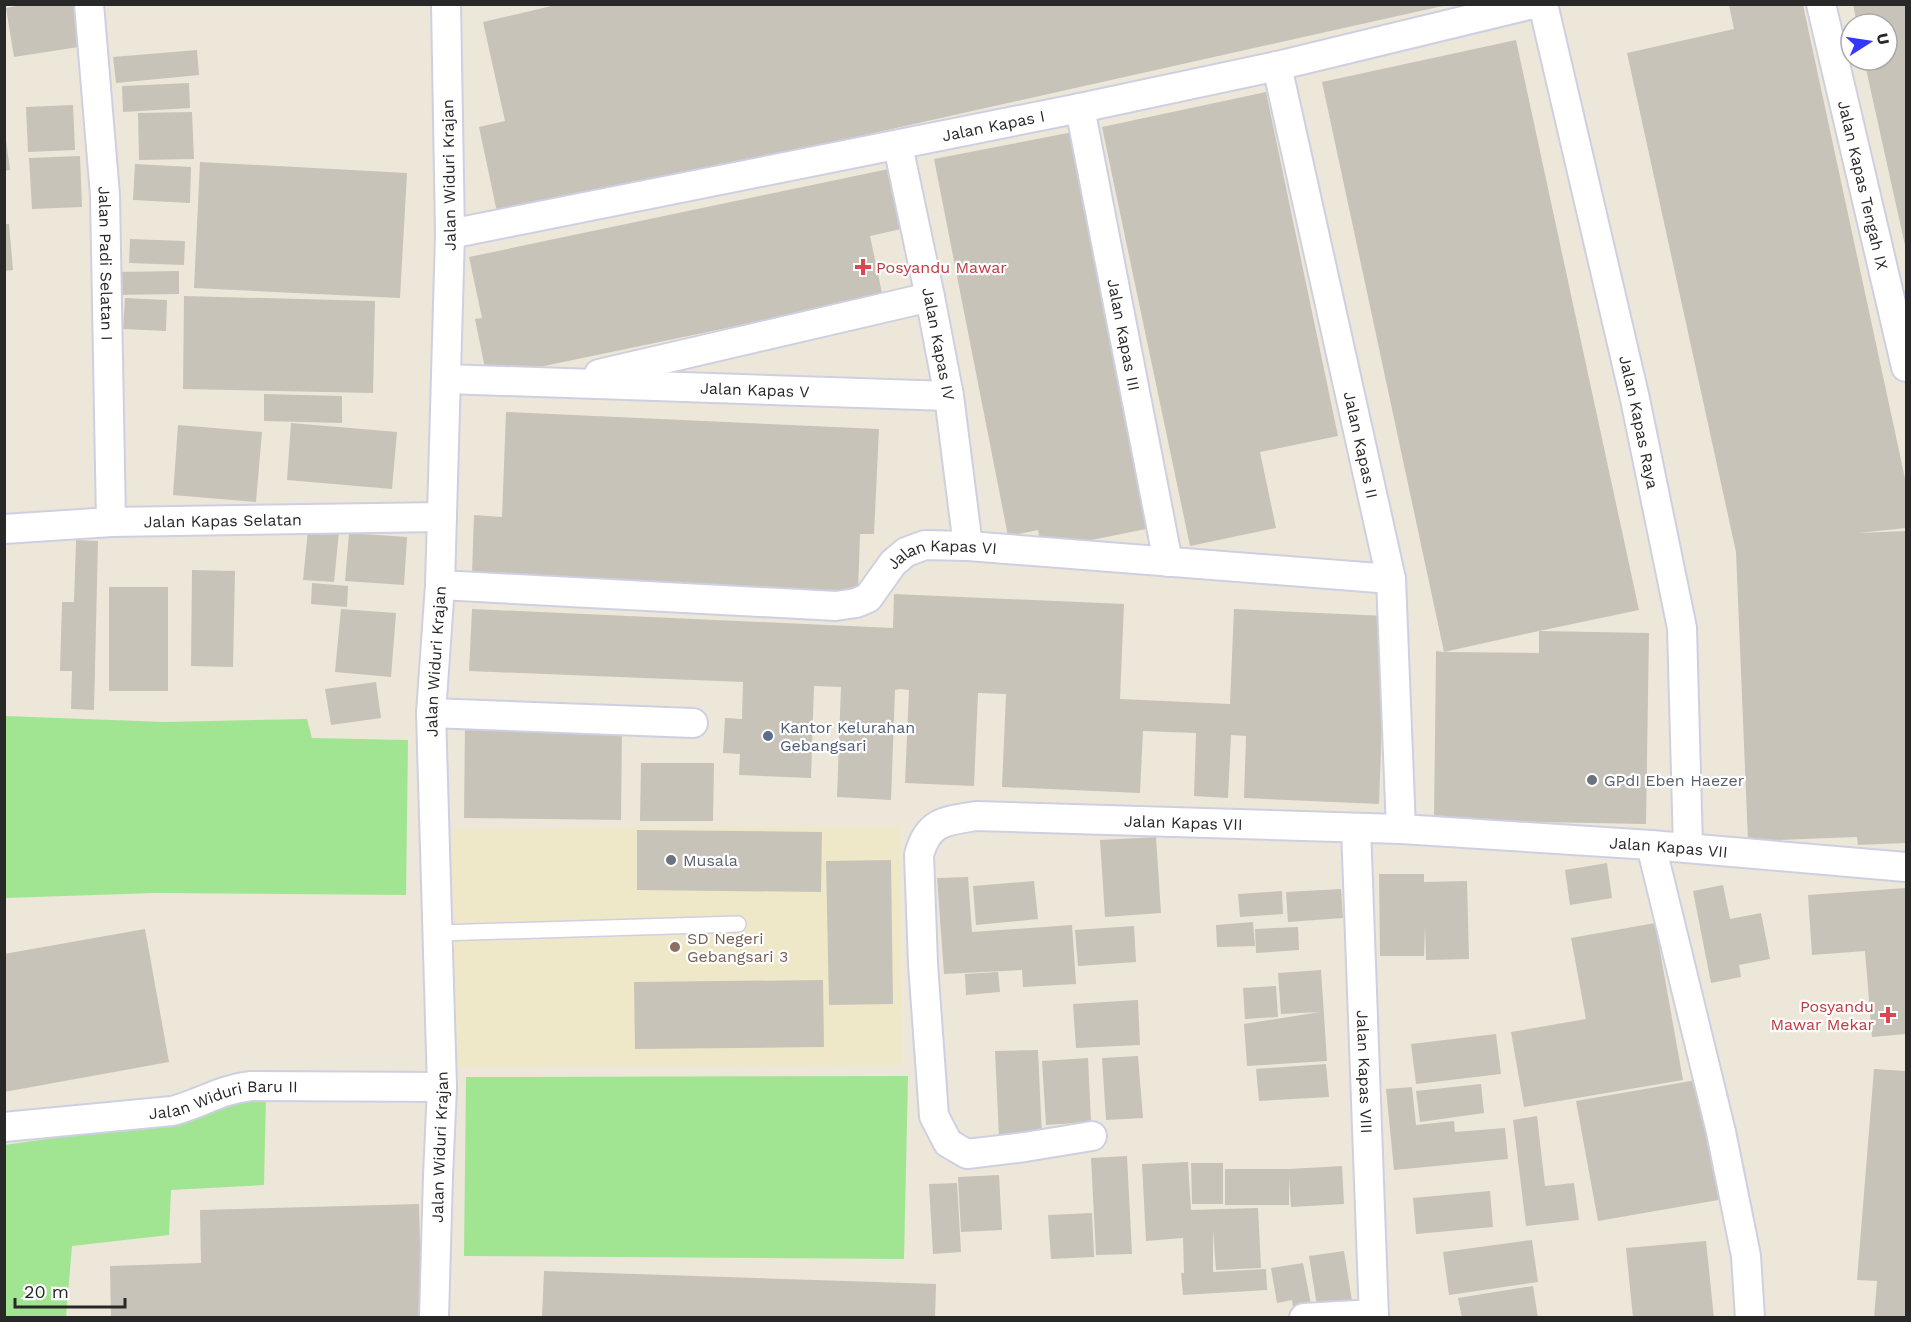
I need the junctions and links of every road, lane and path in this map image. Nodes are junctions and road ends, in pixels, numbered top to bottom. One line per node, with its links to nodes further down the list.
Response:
1 (89, 4): 16 (street, Jalan Padi Selatan I)
2 (446, 4): 9 (street, Jalan Widuri Krajan)
3 (1533, 4): 6 (street, Jalan Kapas I)
4 (1543, 4): 27 (street, Jalan Kapas Raya)
5 (1821, 4): 11 (street, Jalan Kapas Tengah IX)
6 (1277, 66): 7 (street, Jalan Kapas I); 20 (street, Jalan Kapas II)
7 (1080, 108): 8 (street, Jalan Kapas I); 19 (street, Jalan Kapas III)
8 (898, 146): 9 (street, Jalan Kapas I); 10 (street, Jalan Kapas IV)
9 (450, 234): 12 (street, Jalan Widuri Krajan)
10 (930, 297): 13 (street, Jalan Kapas V); 14 (street, Jalan Kapas IV)
11 (1906, 367)
12 (446, 379): 13 (street, Jalan Kapas V); 15 (street, Jalan Widuri Krajan)
13 (560, 383): 14 (street, Jalan Kapas V)
14 (949, 396): 18 (street, Jalan Kapas IV)
15 (442, 517): 16 (street, Jalan Kapas Selatan); 21 (street, Jalan Widuri Krajan)
16 (111, 522): 17 (street, Jalan Kapas Selatan)
17 (4, 529)
18 (968, 546): 19 (street, Jalan Kapas VI); 21 (street, Jalan Kapas VI)
19 (1168, 562): 20 (street, Jalan Kapas VI)
20 (1391, 579): 25 (street, Jalan Kapas II)
21 (440, 585): 22 (street, Jalan Widuri Krajan)
22 (431, 713): 23 (street); 30 (street, Jalan Widuri Krajan)
23 (693, 723)
24 (1356, 828): 25 (street, Jalan Kapas VII); 33 (street, Jalan Kapas VII); 34 (street, Jalan Kapas VIII)
25 (1401, 829): 26 (street, Jalan Kapas VII)
26 (1651, 845): 27 (street, Jalan Kapas VII); 37 (street)
27 (1688, 847): 28 (street, Jalan Kapas VII)
28 (1906, 867)
29 (738, 924): 30 (lane)
30 (439, 933): 31 (street, Jalan Widuri Krajan)
31 (442, 1087): 32 (street, Jalan Widuri Baru II); 35 (street, Jalan Widuri Krajan)
32 (4, 1127)
33 (1092, 1136)
34 (1374, 1316): 36 (street)
35 (434, 1317)
36 (1304, 1317)
37 (1750, 1317)

